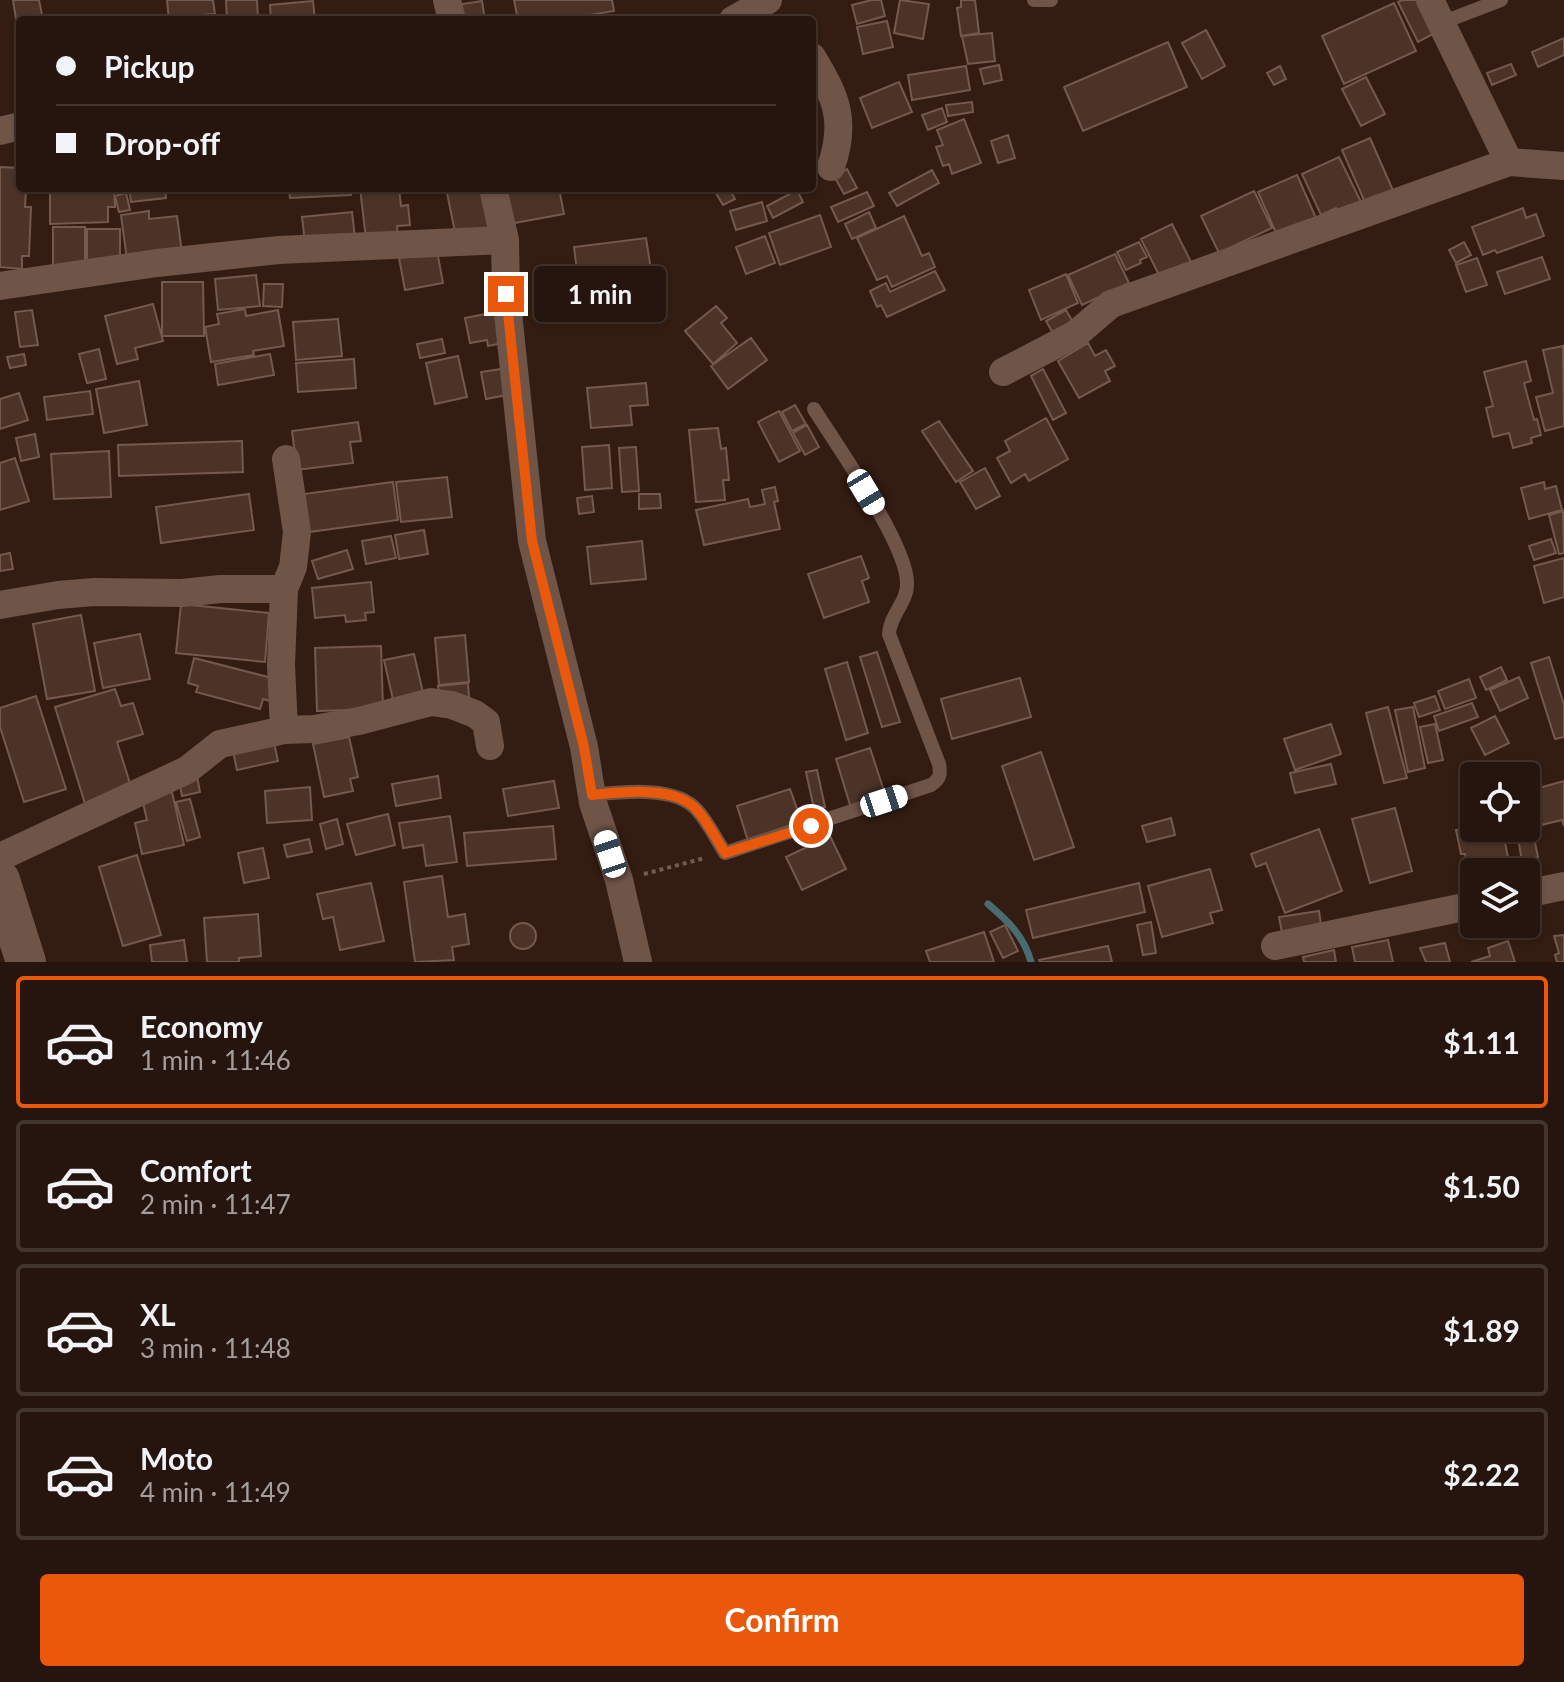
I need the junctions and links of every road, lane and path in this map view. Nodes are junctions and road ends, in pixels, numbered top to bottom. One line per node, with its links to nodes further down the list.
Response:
1 (770, 0): 6 (street); 7 (street)
2 (1034, 0): 3 (lane)
3 (1051, 0)
4 (1501, 0): 5 (lane)
5 (1436, 12): 9 (street)
6 (740, 16)
7 (784, 16)
8 (816, 64): 11 (street)
9 (1509, 162): 10 (street); 15 (street)
10 (1564, 166)
11 (831, 167)
12 (494, 192): 13 (street)
13 (505, 240): 14 (street); 22 (street)
14 (0, 286)
15 (1003, 372)
16 (814, 409): 23 (lane)
17 (286, 459): 18 (street)
18 (284, 589): 19 (street); 20 (street)
19 (0, 605)
20 (284, 730): 21 (street); 24 (street)
21 (490, 746)
22 (592, 795): 23 (lane); 26 (street)
23 (725, 853): 26 (path)
24 (0, 857)
25 (0, 880): 31 (main road)
26 (619, 880): 32 (street)
27 (1564, 886): 28 (street)
28 (1540, 891)
29 (1460, 908): 30 (street)
30 (1275, 946)
31 (26, 962)
32 (638, 962)

